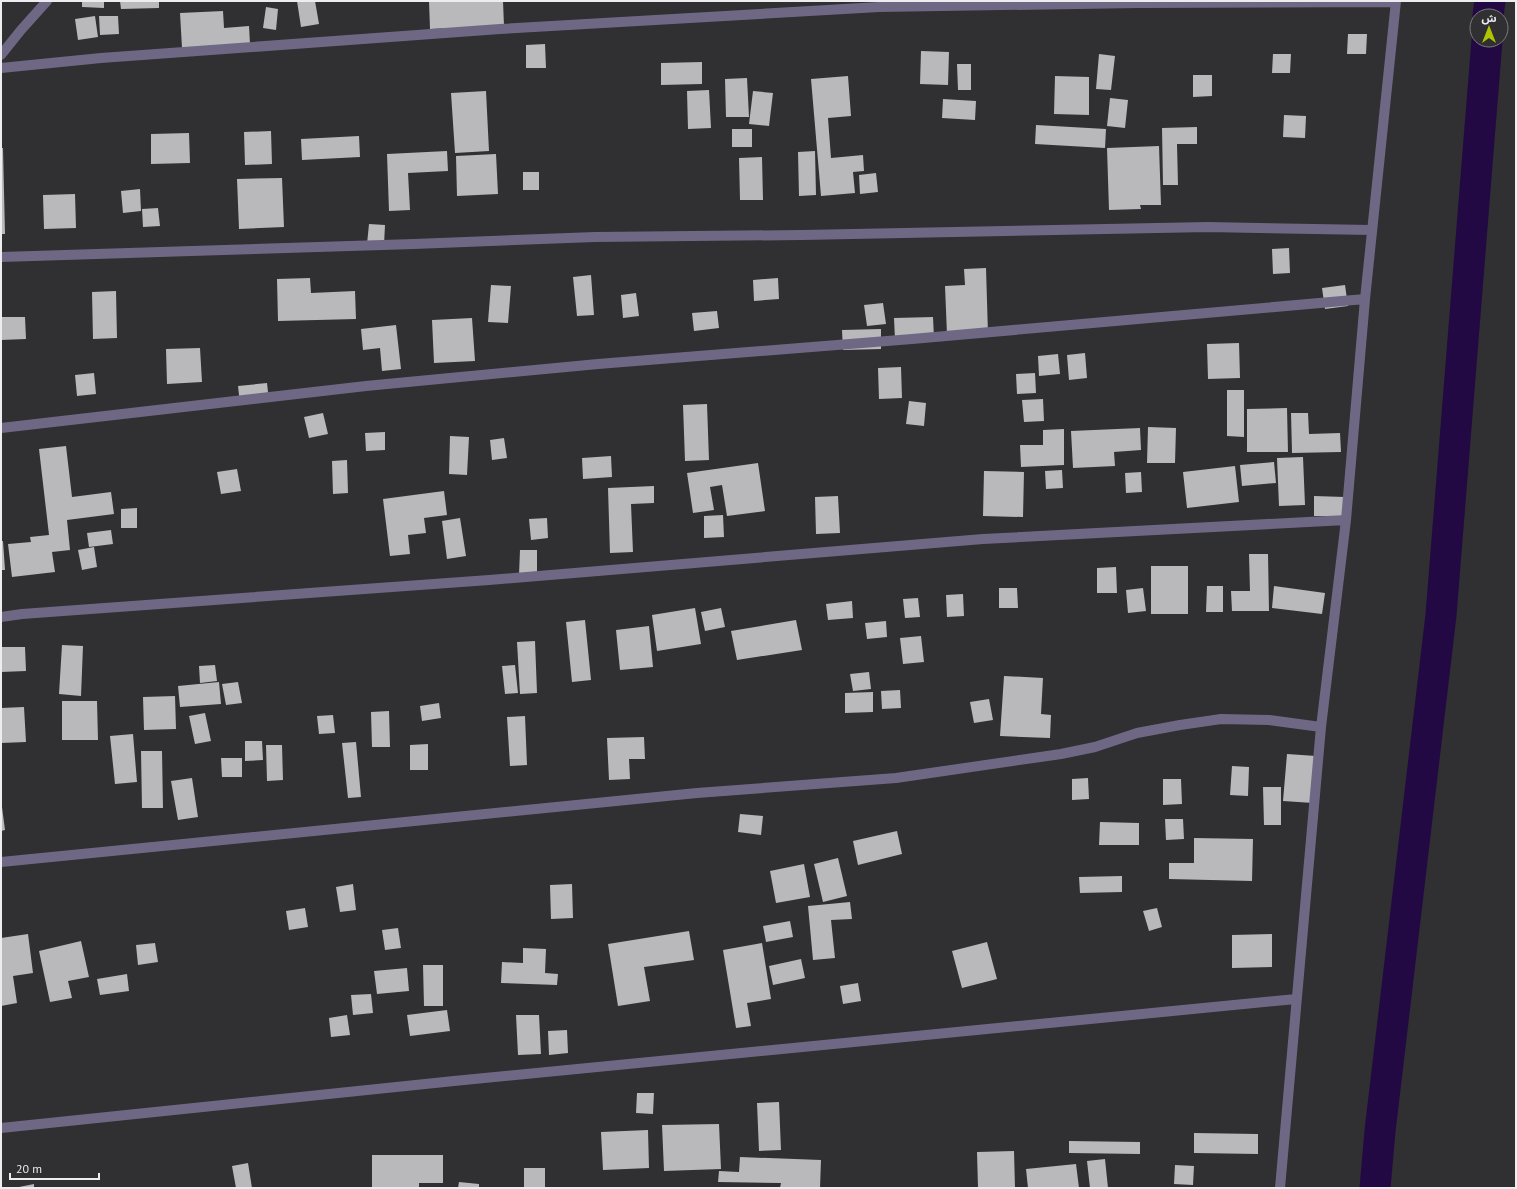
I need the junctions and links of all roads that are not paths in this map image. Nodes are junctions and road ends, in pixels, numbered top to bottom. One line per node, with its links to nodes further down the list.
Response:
1 (47, 1): 3 (street)
2 (1396, 2): 4 (street); 5 (street)
3 (1, 55)
4 (1, 68)
5 (1372, 230): 6 (street); 7 (street)
6 (1, 257)
7 (1365, 299): 8 (street); 9 (street)
8 (1, 428)
9 (1346, 520): 10 (street); 11 (street)
10 (1, 617)
11 (1321, 727): 12 (street); 13 (street)
12 (1, 862)
13 (1296, 999): 14 (street); 15 (street)
14 (1, 1128)
15 (1280, 1188)

